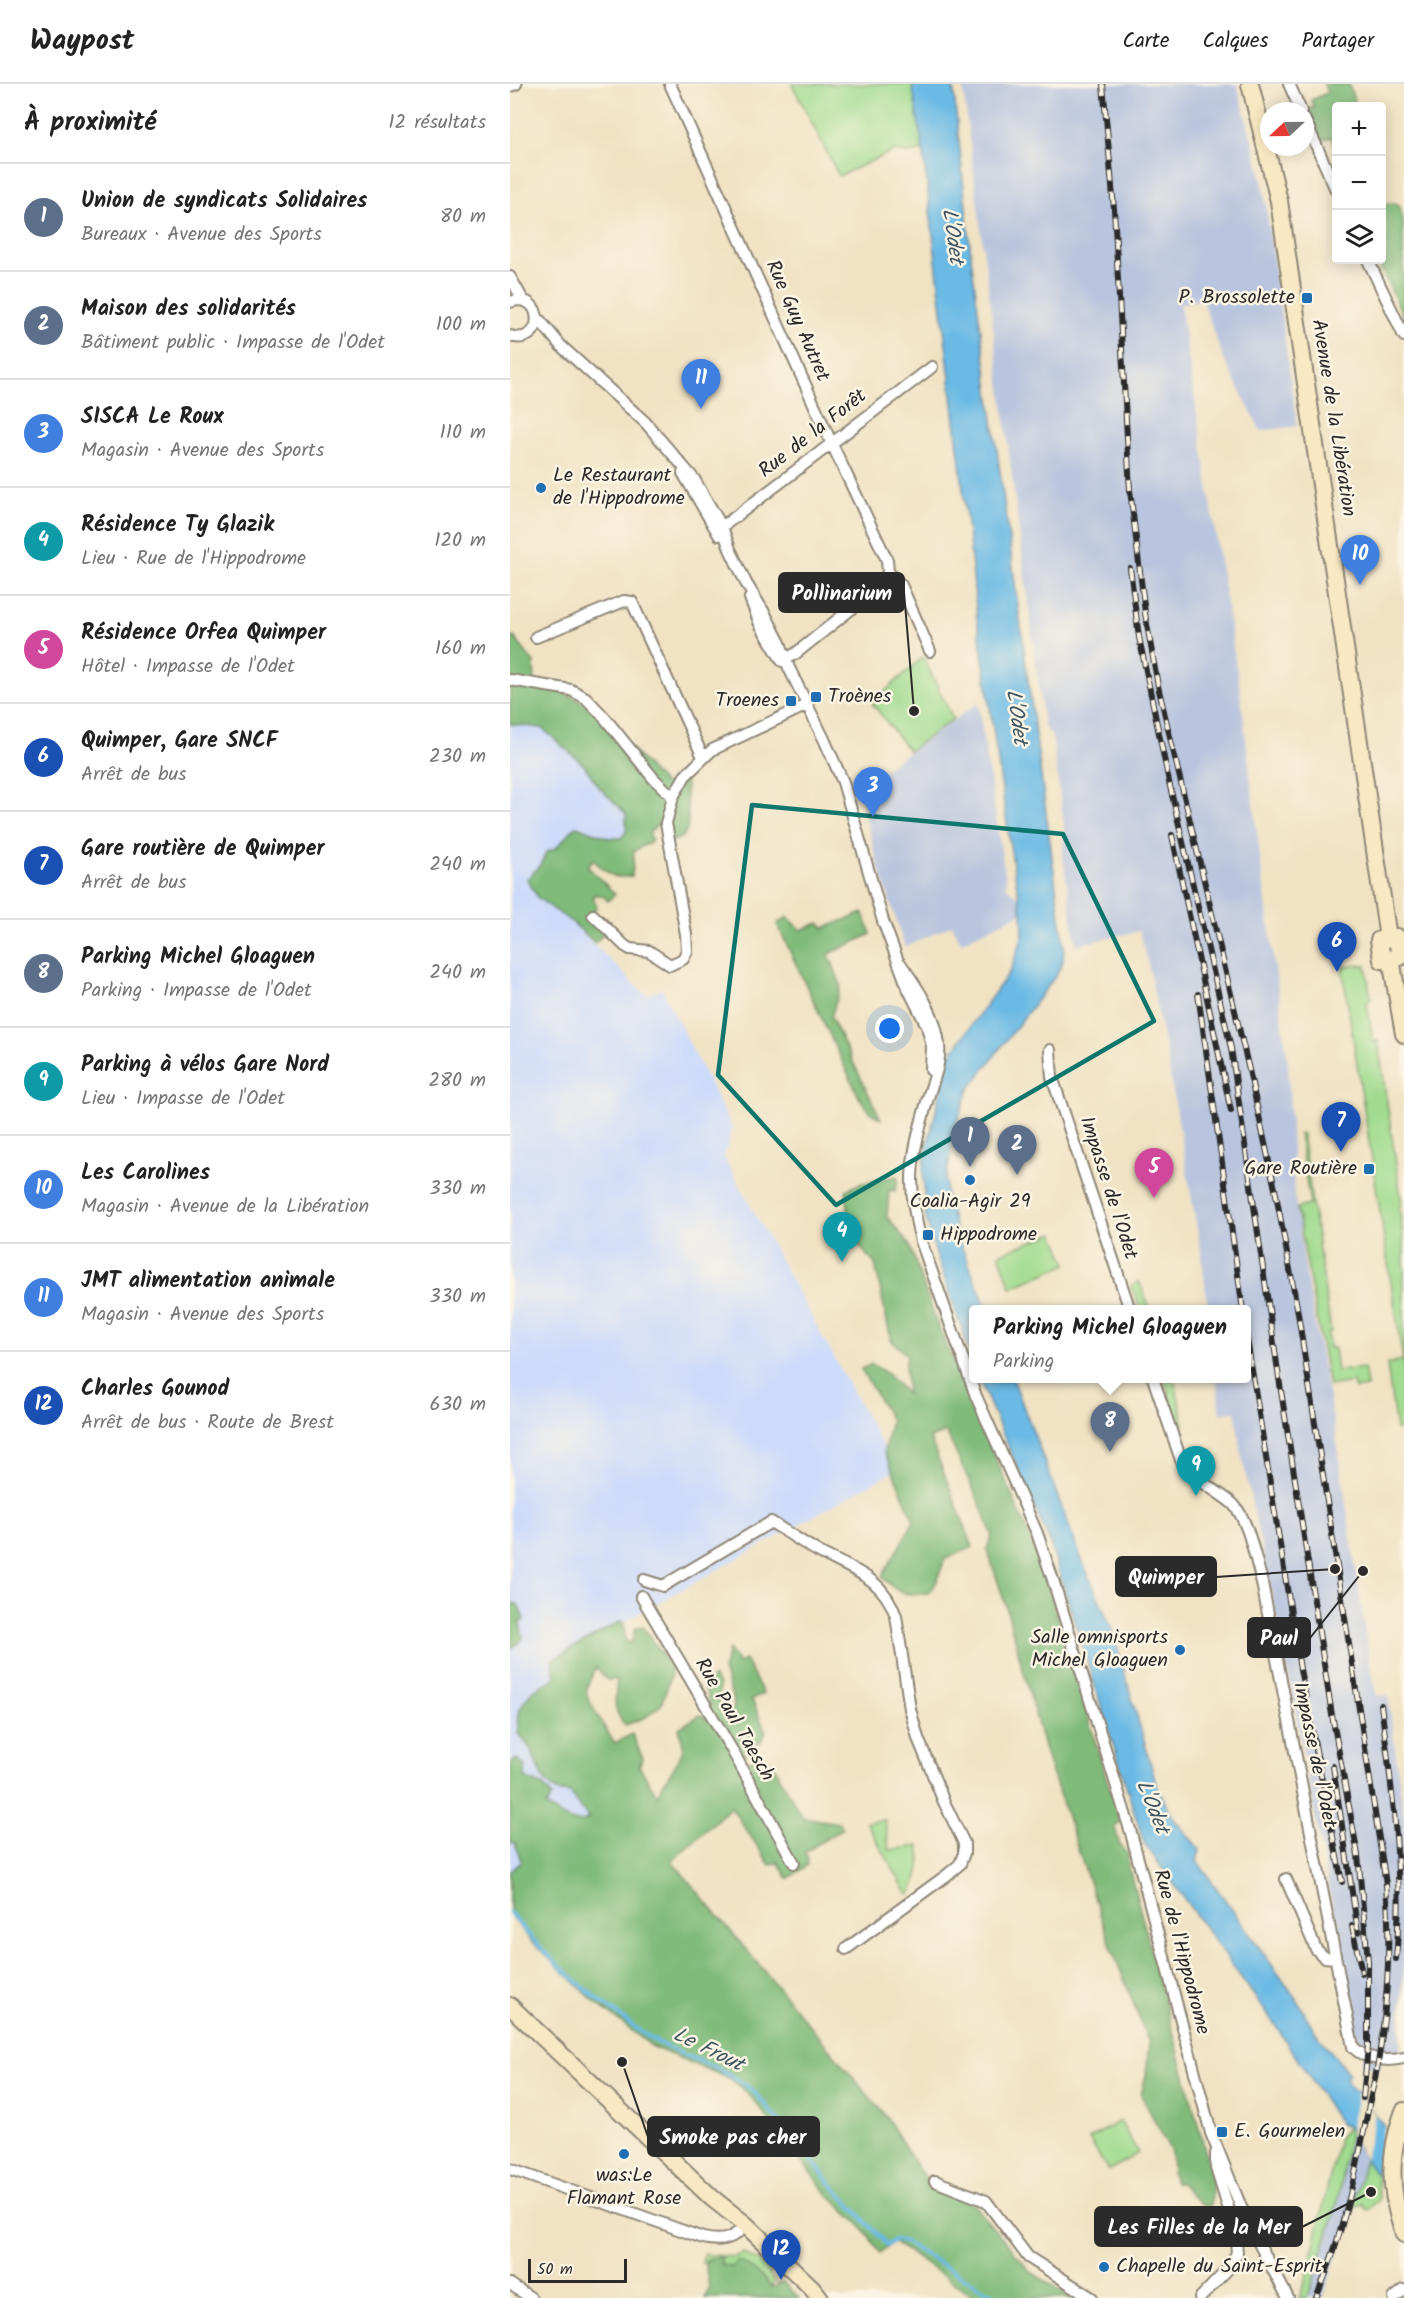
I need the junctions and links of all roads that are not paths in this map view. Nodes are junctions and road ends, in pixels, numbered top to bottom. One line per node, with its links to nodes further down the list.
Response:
1 (516, 84): 5 (street)
2 (670, 84): 19 (street, Rue Guy Autret)
3 (1251, 84): 30 (main road, Avenue de la Libération)
4 (1289, 84): 6 (street)
5 (510, 86)
6 (1297, 102)
7 (1314, 140): 8 (street)
8 (1332, 181)
9 (1370, 264): 15 (street)
10 (510, 277): 11 (street)
11 (523, 300): 12 (street); 13 (street)
12 (510, 302)
13 (537, 317): 14 (street); 17 (street)
14 (530, 334): 16 (street); 17 (street)
15 (1404, 336)
16 (512, 339)
17 (561, 345): 20 (street, Rue de l'Hippodrome)
18 (932, 367): 19 (street, Rue de la Forêt)
19 (831, 442): 20 (street, Rue de la Forêt); 21 (street, Rue Guy Autret)
20 (720, 529): 24 (street, Rue de l'Hippodrome)
21 (888, 572): 23 (street, Rue Guy Autret); 24 (street)
22 (536, 637): 27 (street)
23 (930, 651)
24 (786, 663): 26 (street, Rue de l'Hippodrome)
25 (510, 680): 28 (street)
26 (807, 705): 27 (street); 33 (street, Rue de l'Hippodrome)
27 (703, 757): 28 (street)
28 (673, 798): 29 (street)
29 (593, 915)
30 (1404, 1034)
31 (1050, 1050): 32 (street, Impasse de l'Odet)
32 (1128, 1305)
33 (969, 1376)
34 (972, 1383): 45 (street, Rue de l'Hippodrome)
35 (1155, 1383): 41 (street, Impasse de l'Odet)
36 (644, 1580): 40 (street)
37 (641, 1596): 38 (street, Rue Paul Taesch)
38 (794, 1863)
39 (1286, 1879): 41 (street)
40 (846, 1949)
41 (1335, 1958): 43 (street, Impasse de l'Odet)
42 (510, 2006): 48 (main road)
43 (1403, 2060)
44 (1404, 2111): 49 (main road)
45 (1217, 2150): 56 (street); 57 (street, Rue de l'Hippodrome)
46 (510, 2169): 48 (street)
47 (935, 2181): 55 (street)
48 (743, 2229): 53 (main road); 54 (main road)
49 (1404, 2234)
50 (510, 2284): 52 (street)
51 (1404, 2290): 58 (street)
52 (531, 2298)
53 (809, 2298)
54 (820, 2298)
55 (1092, 2298)
56 (1200, 2298)
57 (1288, 2298)
58 (1394, 2298)

